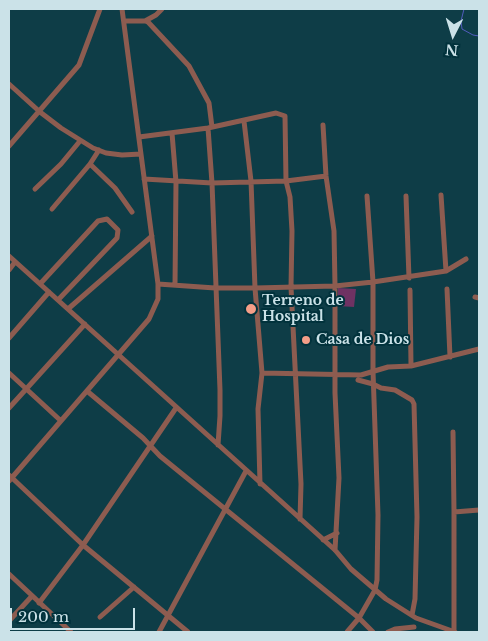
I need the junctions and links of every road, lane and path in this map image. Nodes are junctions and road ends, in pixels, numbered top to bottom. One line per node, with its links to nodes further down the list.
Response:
1 (100, 9): 7 (street)
2 (122, 9): 4 (street)
3 (162, 9): 5 (street)
4 (124, 21): 5 (street); 12 (street)
5 (145, 21): 10 (street)
6 (9, 84): 7 (street)
7 (40, 112): 13 (street); 14 (street)
8 (244, 121): 10 (street); 20 (street); 21 (street)
9 (323, 125): 18 (street)
10 (210, 128): 11 (street); 23 (street)
11 (172, 134): 12 (street); 22 (street)
12 (139, 138): 16 (street)
13 (80, 141): 15 (street); 24 (street)
14 (9, 146)
15 (99, 150): 16 (street); 17 (street)
16 (141, 154): 19 (street)
17 (90, 164): 28 (street); 29 (street)
18 (326, 176): 21 (street); 41 (street)
19 (144, 179): 22 (street); 30 (street)
20 (251, 181): 21 (street); 23 (street); 44 (street)
21 (286, 181): 42 (street)
22 (176, 182): 23 (street); 40 (street)
23 (212, 183): 43 (street)
24 (35, 189)
25 (441, 195): 35 (street)
26 (367, 196): 37 (street)
27 (406, 196): 36 (street)
28 (52, 209)
29 (132, 212)
30 (152, 236): 39 (street); 49 (street)
31 (9, 256): 33 (street)
32 (466, 259): 35 (street)
33 (16, 262): 34 (street); 38 (street)
34 (9, 270)
35 (446, 271): 36 (street)
36 (409, 278): 37 (street)
37 (373, 282): 41 (street); 56 (street)
38 (40, 284): 47 (street); 48 (street)
39 (158, 284): 40 (street); 53 (street)
40 (175, 285): 43 (street)
41 (335, 286): 42 (street); 60 (street)
42 (291, 287): 44 (street); 59 (street)
43 (216, 288): 44 (street); 69 (street)
44 (255, 288): 58 (street)
45 (447, 289): 54 (street)
46 (410, 290): 55 (street)
47 (49, 292): 48 (street); 51 (street)
48 (58, 300): 49 (street)
49 (68, 309): 50 (street)
50 (85, 324): 53 (street); 63 (street)
51 (9, 338)
52 (479, 349): 54 (street)
53 (118, 353): 64 (street); 66 (street)
54 (450, 357): 55 (street)
55 (411, 366): 56 (street)
56 (373, 371): 60 (street); 62 (street)
57 (9, 373): 63 (street)
58 (262, 373): 59 (street); 73 (street)
59 (295, 374): 60 (street); 77 (street)
60 (335, 375): 78 (street)
61 (358, 380): 62 (street)
62 (373, 384): 84 (street); 87 (street)
63 (26, 388): 65 (street); 67 (street)
64 (87, 391): 67 (street); 70 (street)
65 (9, 408)
66 (176, 408): 69 (street); 70 (street)
67 (60, 420): 72 (street)
68 (452, 432): 76 (street)
69 (218, 445): 71 (street)
70 (149, 446): 74 (street); 80 (street)
71 (246, 471): 73 (street); 74 (street)
72 (10, 478): 80 (street)
73 (260, 484): 77 (street)
74 (225, 510): 89 (street); 90 (street)
75 (479, 510): 76 (street)
76 (454, 512): 99 (street)
77 (300, 520): 79 (street)
78 (337, 533): 79 (street); 81 (street)
79 (323, 540): 81 (street)
80 (83, 545): 83 (street); 86 (street)
81 (335, 550): 84 (street)
82 (9, 574): 85 (street)
83 (134, 587): 88 (street); 89 (street)
84 (375, 590): 87 (street); 90 (street)
85 (32, 596): 86 (street); 91 (street)
86 (39, 602): 93 (street)
87 (414, 616): 92 (street); 99 (street)
88 (100, 617)
89 (168, 617): 94 (street); 95 (street)
90 (359, 618): 96 (street); 97 (street)
91 (9, 621)
92 (414, 630): 98 (street)
93 (72, 632)
94 (159, 632)
95 (188, 632)
96 (347, 632)
97 (374, 632)
98 (388, 632)
99 (454, 632)

